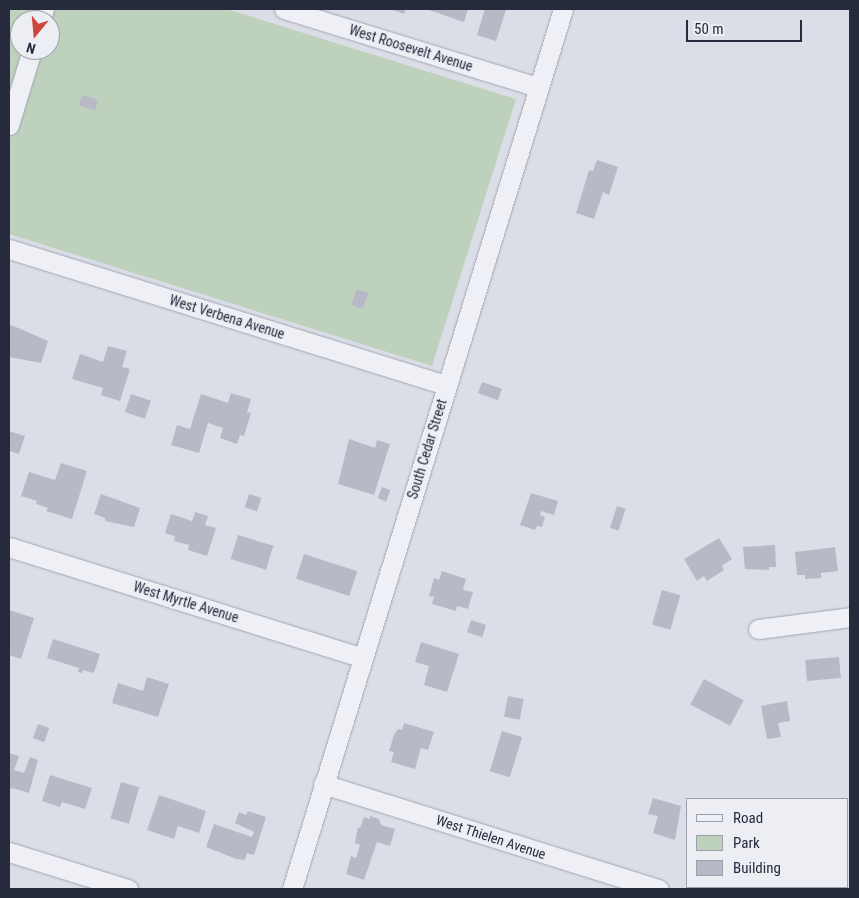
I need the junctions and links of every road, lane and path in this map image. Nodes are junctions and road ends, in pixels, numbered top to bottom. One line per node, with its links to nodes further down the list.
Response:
1 (284, 9): 4 (street, West Roosevelt Avenue)
2 (563, 9): 4 (street, South Cedar Street)
3 (29, 60): 5 (street)
4 (538, 87): 7 (street, South Cedar Street)
5 (9, 125)
6 (9, 249): 7 (street, West Verbena Avenue)
7 (446, 385): 11 (street, South Cedar Street)
8 (9, 547): 11 (street, West Myrtle Avenue)
9 (850, 617): 10 (street)
10 (758, 629)
11 (362, 658): 12 (street, South Cedar Street)
12 (323, 784): 15 (street, South Cedar Street); 16 (street, West Thielen Avenue)
13 (9, 852): 14 (street)
14 (128, 889)
15 (292, 889)
16 (659, 889)

